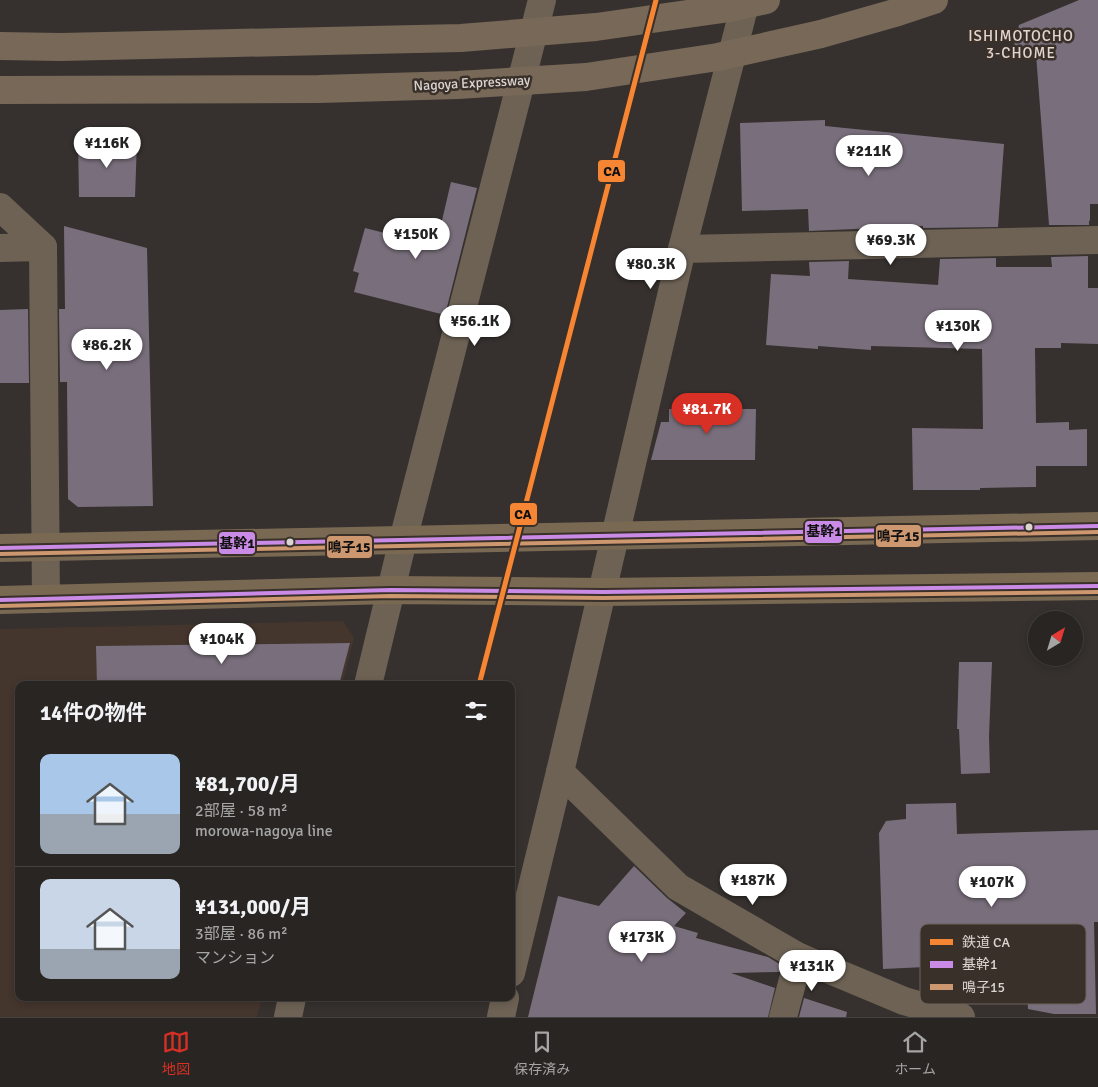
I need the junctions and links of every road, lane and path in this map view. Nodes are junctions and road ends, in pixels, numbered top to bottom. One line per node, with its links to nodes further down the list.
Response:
1 (542, 0): 14 (street)
2 (746, 0): 11 (street)
3 (766, 0): 5 (highway, bridge)
4 (934, 0): 6 (highway, Nagoya Expressway, bridge)
5 (0, 46)
6 (0, 90)
7 (0, 207): 9 (street)
8 (1098, 240): 11 (street)
9 (43, 247): 10 (street); 15 (street)
10 (0, 248)
11 (682, 249): 13 (street)
12 (1098, 526): 13 (main road)
13 (616, 536): 14 (main road); 19 (street)
14 (404, 540): 15 (main road); 18 (street)
15 (46, 547): 16 (main road); 20 (street)
16 (0, 548)
17 (1098, 586): 19 (main road)
18 (391, 590): 19 (main road); 20 (main road); 22 (street)
19 (603, 592): 23 (street)
20 (46, 599): 21 (main road)
21 (0, 600)
22 (369, 681)
23 (560, 772): 24 (street); 25 (street)
24 (515, 957)
25 (799, 957): 30 (street); 31 (street)
26 (291, 1001): 28 (street)
27 (504, 1001): 29 (street)
28 (288, 1017)
29 (500, 1017)
30 (783, 1017)
31 (961, 1017)

